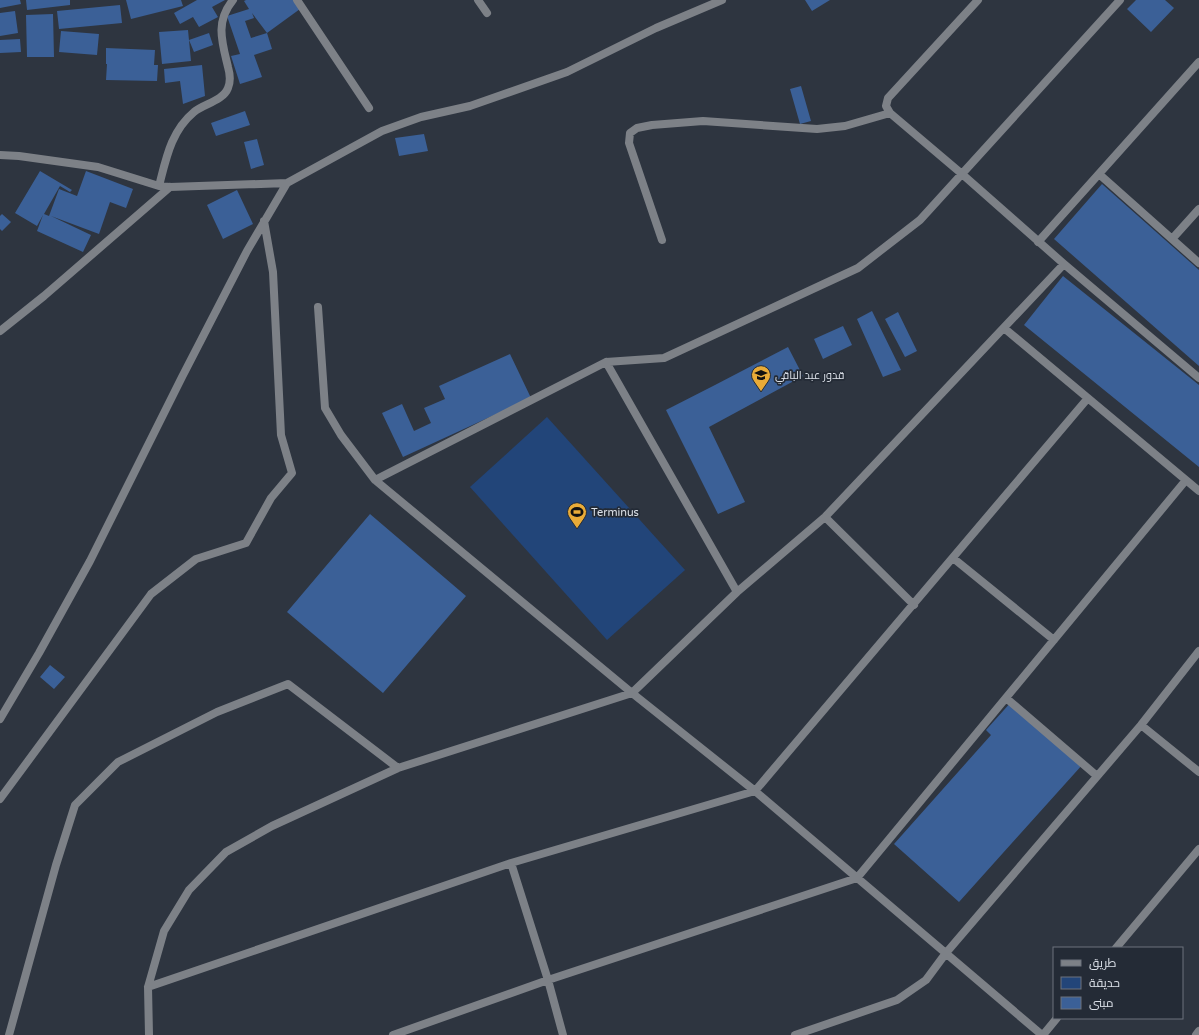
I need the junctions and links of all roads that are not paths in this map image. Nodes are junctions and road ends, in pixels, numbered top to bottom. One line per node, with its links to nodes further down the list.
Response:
1 (233, 0): 15 (street)
2 (297, 0): 9 (street)
3 (478, 0): 7 (street)
4 (722, 0): 14 (street)
5 (978, 0): 10 (street)
6 (1120, 0): 12 (street)
7 (487, 13)
8 (1199, 62): 13 (street)
9 (369, 108)
10 (890, 113): 12 (street); 20 (street)
11 (0, 155): 15 (street)
12 (962, 174): 21 (street); 27 (street)
13 (1099, 174): 19 (street); 21 (street)
14 (287, 183): 16 (street); 18 (street)
15 (159, 186): 16 (street)
16 (170, 187): 26 (street)
17 (1199, 209): 19 (street)
18 (264, 221): 41 (street); 47 (street)
19 (1172, 239): 22 (street)
20 (662, 240)
21 (1038, 242): 23 (street)
22 (1199, 263)
23 (1064, 264): 25 (street); 28 (street)
24 (318, 307): 30 (street)
25 (1004, 328): 29 (street); 33 (street)
26 (0, 331)
27 (606, 362): 30 (street); 35 (street)
28 (1199, 378)
29 (1088, 398): 31 (street); 34 (street)
30 (375, 480): 39 (street)
31 (1186, 480): 32 (street); 37 (street)
32 (1199, 491)
33 (825, 517): 35 (street); 36 (street)
34 (953, 558): 36 (street); 37 (street)
35 (737, 592): 39 (street)
36 (914, 605): 46 (street)
37 (1054, 640): 40 (street)
38 (1199, 651): 42 (street)
39 (632, 693): 43 (street); 46 (street)
40 (1006, 698): 45 (street); 50 (street)
41 (0, 719)
42 (1140, 725): 44 (street); 45 (street)
43 (398, 768): 54 (street); 57 (street)
44 (1199, 772)
45 (1097, 776): 52 (street)
46 (755, 791): 49 (street); 50 (street)
47 (0, 799)
48 (1197, 855): 51 (street)
49 (511, 863): 53 (street); 54 (street)
50 (857, 878): 52 (street); 53 (street)
51 (1117, 947)
52 (946, 953): 61 (street); 62 (street)
53 (548, 980): 59 (street); 60 (street)
54 (148, 987): 58 (street)
55 (1056, 1019): 62 (street)
56 (1199, 1031): 63 (street)
57 (9, 1035)
58 (149, 1035)
59 (393, 1035)
60 (563, 1035)
61 (795, 1035)
62 (1042, 1035)
63 (1196, 1035)

